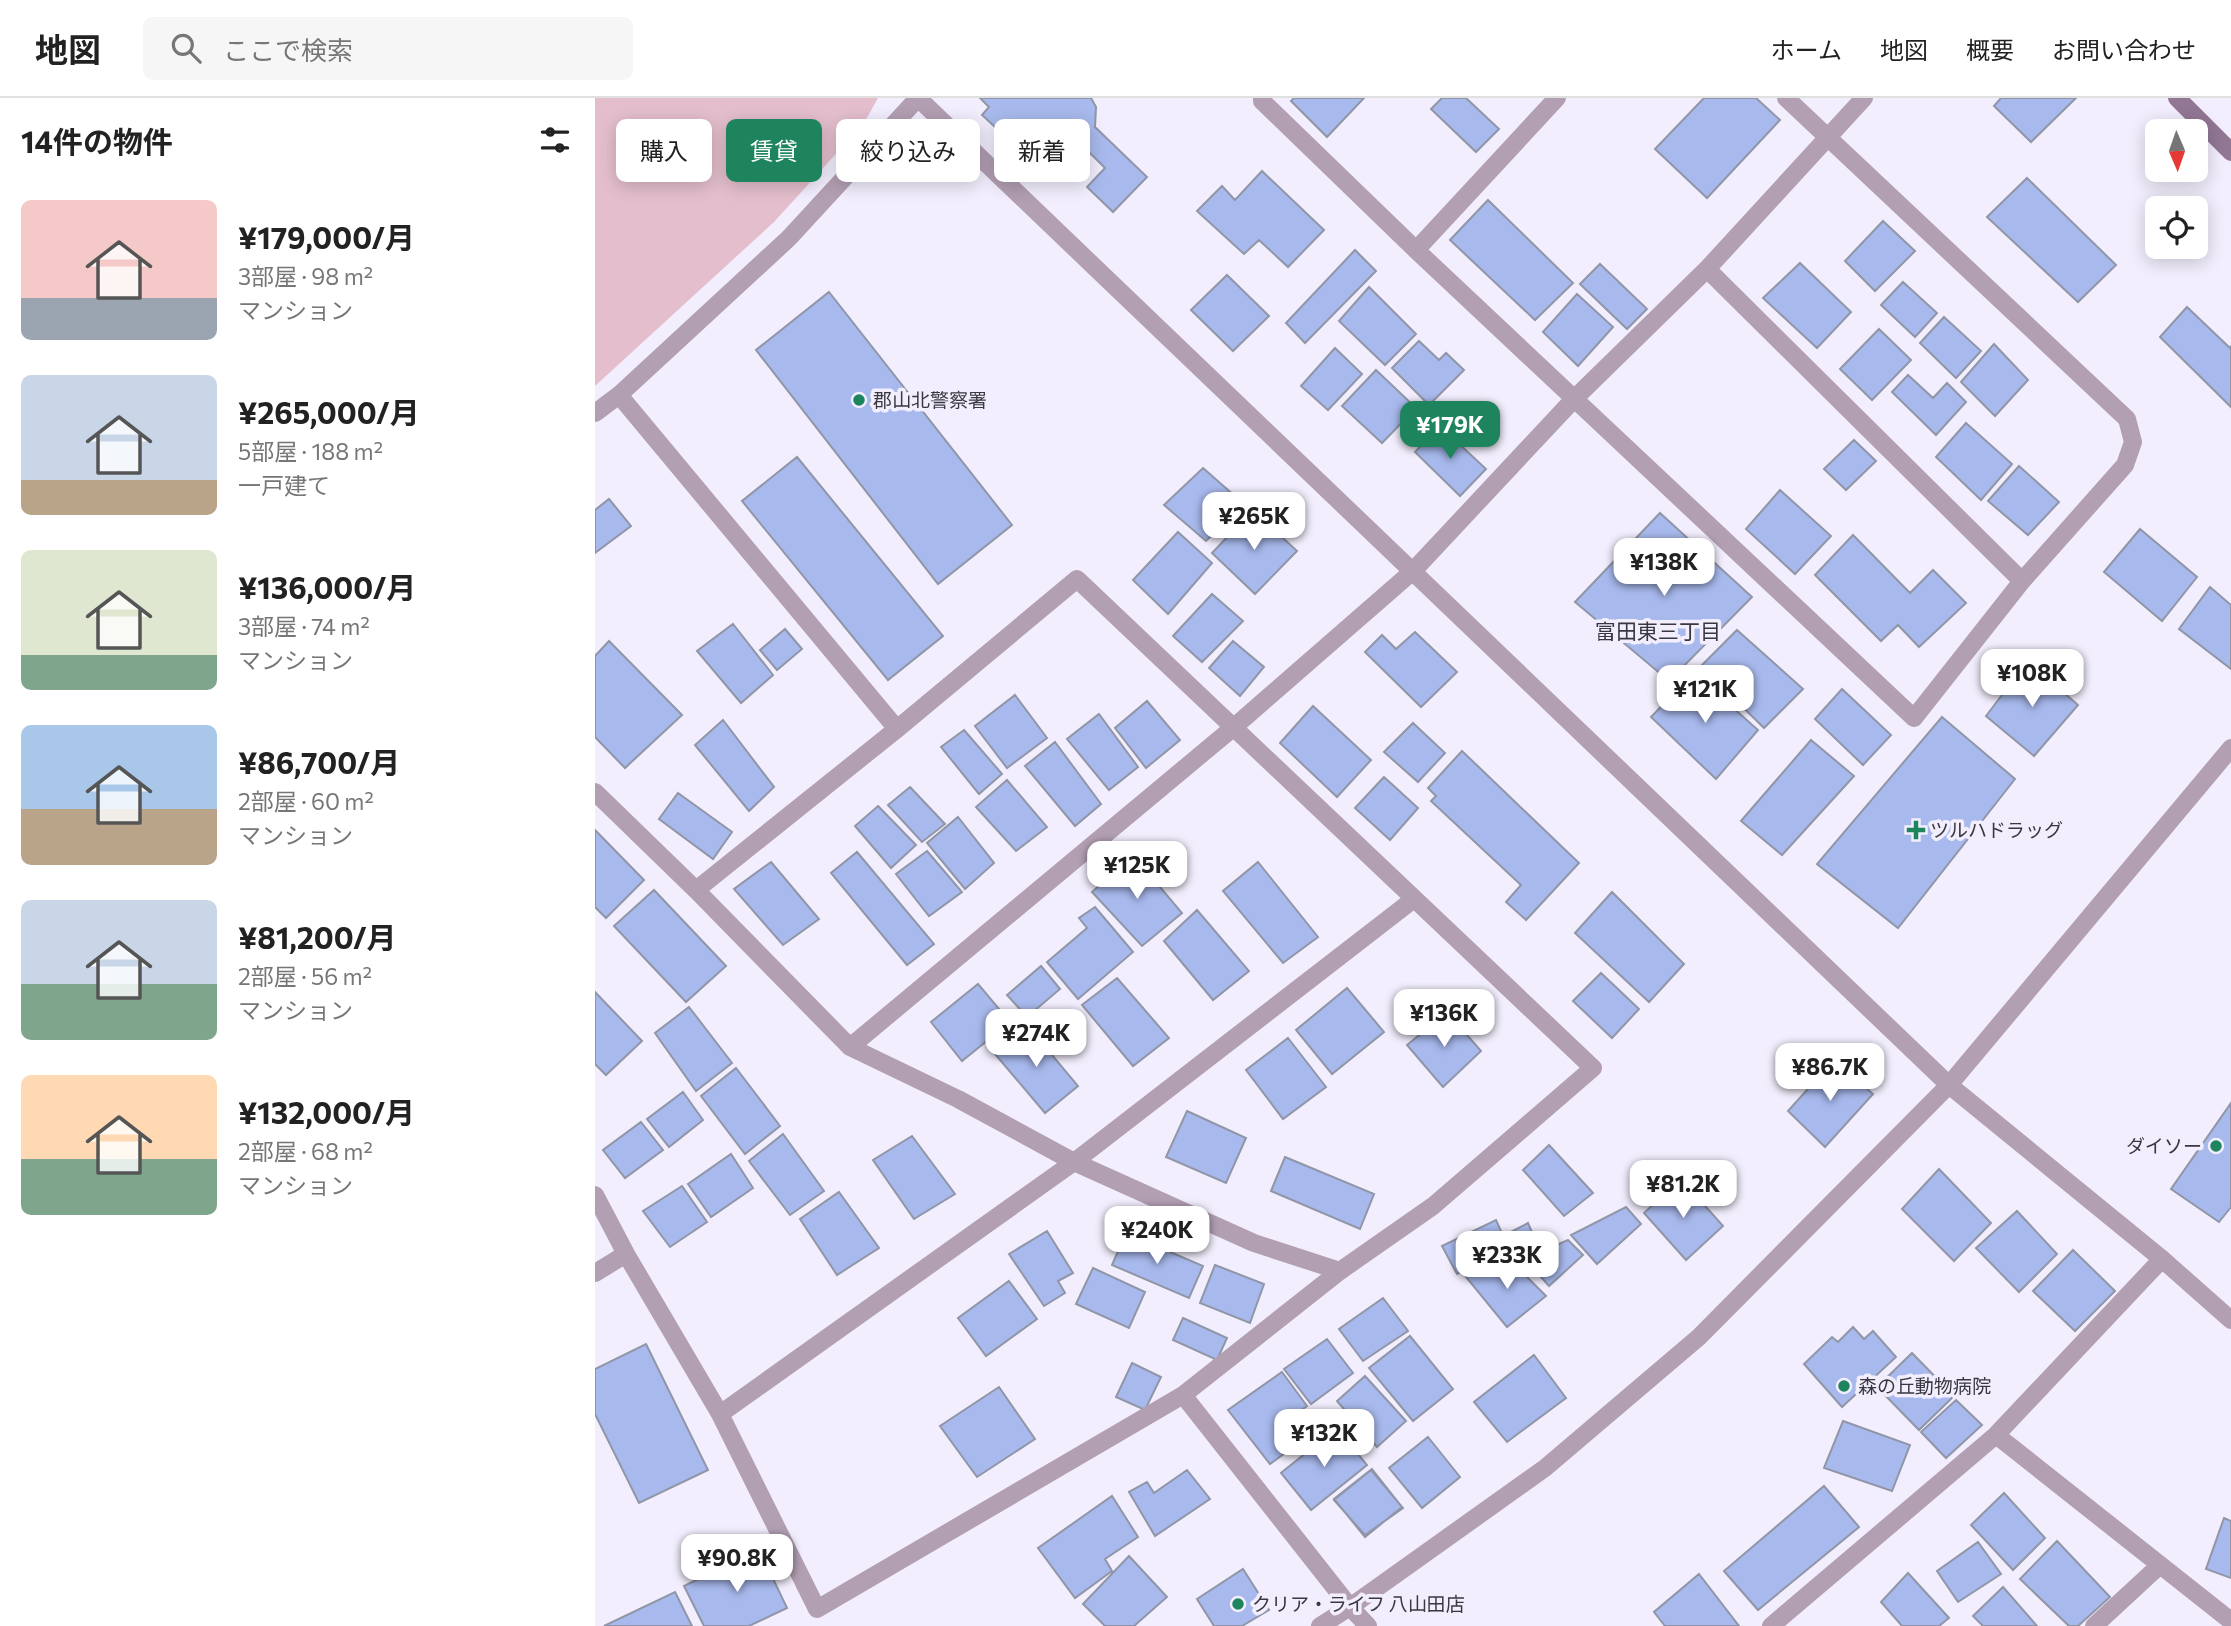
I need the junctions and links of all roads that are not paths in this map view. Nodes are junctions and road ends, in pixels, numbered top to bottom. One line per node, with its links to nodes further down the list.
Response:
1 (918, 98): 11 (street); 14 (street)
2 (1262, 98): 9 (street)
3 (1557, 98): 9 (street)
4 (1786, 98): 7 (street)
5 (1864, 98): 7 (street)
6 (2177, 98): 8 (main road)
7 (1828, 137): 10 (street); 15 (street)
8 (2231, 152)
9 (1416, 250): 12 (street)
10 (1707, 269): 12 (street); 15 (street)
11 (619, 395): 13 (street); 17 (street)
12 (1574, 399): 14 (street); 15 (street)
13 (595, 413)
14 (1413, 571): 16 (street); 23 (street)
15 (2022, 581)
16 (1234, 727): 17 (street); 21 (street); 22 (street)
17 (897, 729): 20 (street)
18 (2231, 748): 23 (street)
19 (595, 792): 20 (street)
20 (696, 890): 22 (street)
21 (1414, 899): 24 (street); 28 (street)
22 (850, 1046): 24 (street)
23 (1949, 1085): 27 (street); 35 (street)
24 (1075, 1161): 28 (street); 32 (street)
25 (595, 1195): 26 (street)
26 (626, 1254): 29 (street); 32 (street)
27 (2162, 1259): 30 (street); 33 (street)
28 (1340, 1271): 31 (street)
29 (595, 1273)
30 (2231, 1320)
31 (1183, 1395): 32 (street); 35 (street)
32 (720, 1414)
33 (1996, 1435): 34 (street); 39 (street)
34 (2159, 1566): 36 (street); 40 (street)
35 (1350, 1607): 37 (street); 38 (street)
36 (2231, 1621)
37 (1319, 1626)
38 (1368, 1626)
39 (1770, 1626)
40 (2094, 1626)

